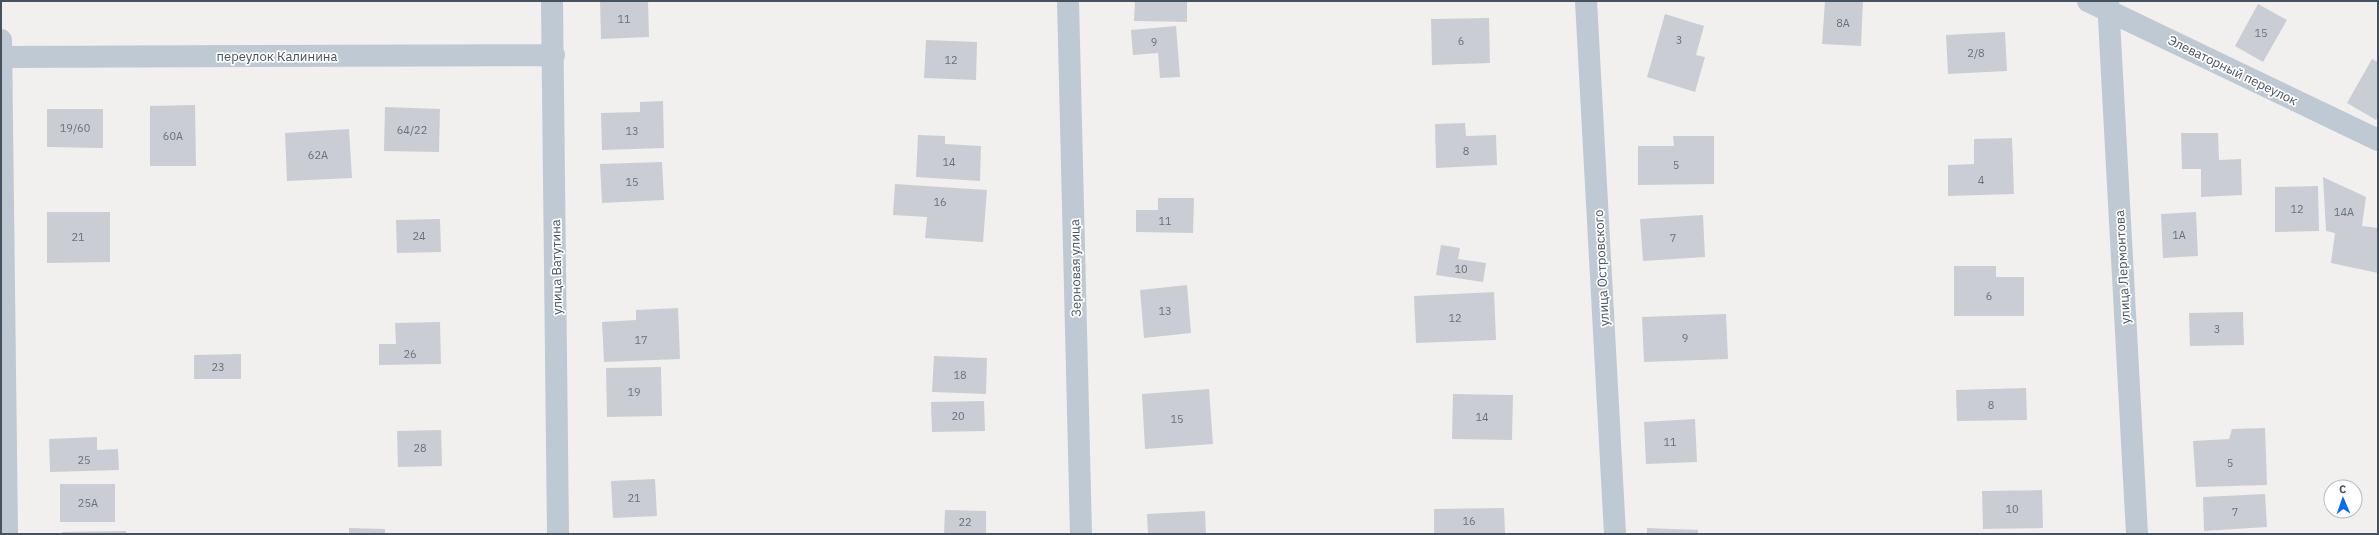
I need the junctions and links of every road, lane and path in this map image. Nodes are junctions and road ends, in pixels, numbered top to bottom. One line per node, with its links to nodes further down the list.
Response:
1 (552, 1): 7 (street, улица Ватутина)
2 (1068, 1): 12 (street, Зерновая улица)
3 (1586, 1): 13 (street, улица Островского)
4 (2088, 1): 5 (street, Элеваторный переулок)
5 (2108, 6): 9 (street, Элеваторный переулок); 14 (street, улица Лермонтова)
6 (1, 40): 8 (street)
7 (554, 55): 8 (street, переулок Калинина); 11 (street, улица Ватутина)
8 (1, 57): 10 (street)
9 (2378, 140)
10 (7, 534)
11 (558, 534)
12 (1081, 534)
13 (1615, 534)
14 (2137, 534)

